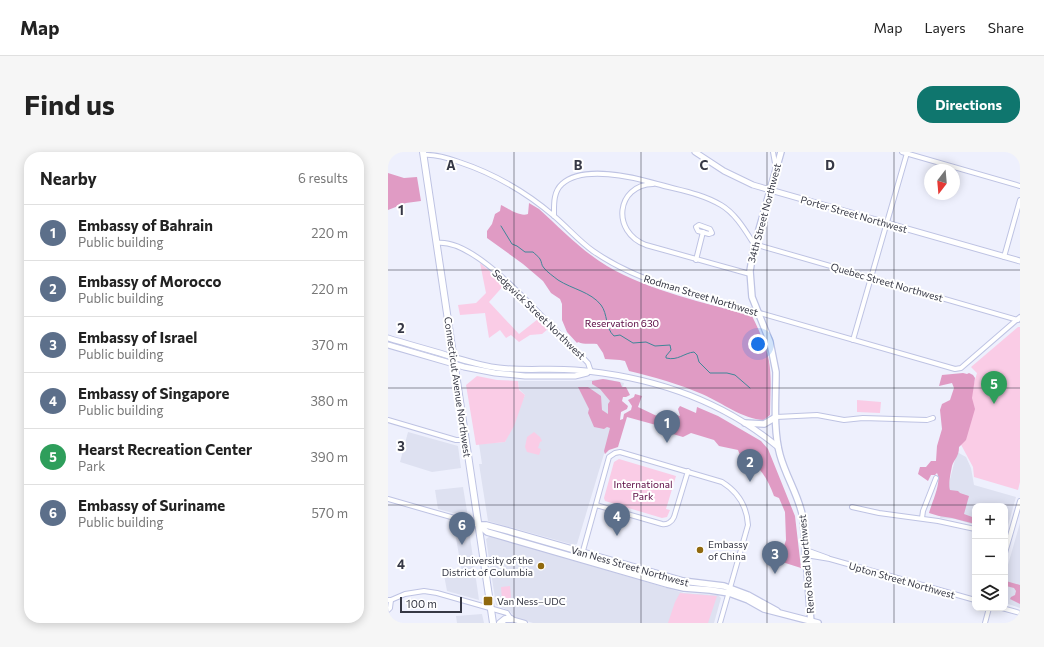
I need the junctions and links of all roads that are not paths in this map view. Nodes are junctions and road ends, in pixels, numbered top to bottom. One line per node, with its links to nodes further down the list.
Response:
1 (695, 152): 9 (street, Porter Street Northwest)
2 (773, 152): 6 (street)
3 (781, 152): 6 (main road, 34th Street Northwest)
4 (424, 153): 11 (street, Rodman Street Northwest); 14 (main road, Connecticut Avenue Northwest)
5 (904, 153): 8 (street); 12 (street)
6 (776, 169): 9 (main road, 34th Street Northwest)
7 (657, 184): 11 (street); 15 (street); 17 (street)
8 (1020, 186)
9 (770, 190): 12 (street, Porter Street Northwest); 15 (main road, 34th Street Northwest)
10 (1020, 200): 16 (street)
11 (554, 216): 21 (street, Rodman Street Northwest)
12 (887, 223): 16 (street, Porter Street Northwest); 20 (street)
13 (703, 232): 17 (street)
14 (437, 243): 26 (main road, Connecticut Avenue Northwest); 28 (street, Sedgwick Street Northwest)
15 (754, 244): 19 (main road, 34th Street Northwest); 20 (street, Quebec Street Northwest)
16 (1004, 256): 18 (street, Porter Street Northwest)
17 (696, 260): 19 (street)
18 (1020, 261)
19 (750, 274): 21 (main road, Reno Road Northwest)
20 (871, 277): 22 (street, Quebec Street Northwest); 24 (street)
21 (758, 312): 24 (street, Rodman Street Northwest); 30 (main road, Reno Road Northwest)
22 (1019, 319): 24 (street, Rodman Street Northwest)
23 (388, 338): 26 (street)
24 (853, 340)
25 (388, 345): 27 (street)
26 (454, 357): 27 (main road, Connecticut Avenue Northwest); 29 (street)
27 (454, 364): 29 (street); 34 (main road, Connecticut Avenue Northwest)
28 (591, 372): 29 (street); 33 (street)
29 (516, 373)
30 (776, 416): 31 (street); 33 (main road); 35 (main road, Reno Road Northwest)
31 (933, 418)
32 (388, 420): 34 (street)
33 (745, 423): 35 (street)
34 (466, 440): 43 (main road, Connecticut Avenue Northwest)
35 (778, 447): 46 (main road, Reno Road Northwest)
36 (688, 472): 40 (street); 40 (street); 48 (street)
37 (936, 478): 42 (street)
38 (388, 499): 43 (street, Van Ness Street Northwest)
39 (1020, 501): 45 (street)
40 (596, 505): 47 (street)
41 (852, 507): 42 (street)
42 (922, 518): 44 (street)
43 (478, 525): 47 (main road, Van Ness Street Northwest); 51 (main road, Connecticut Avenue Northwest)
44 (972, 528)
45 (1008, 535)
46 (806, 552): 49 (street, Upton Street Northwest); 57 (main road, Reno Road Northwest)
47 (581, 555): 48 (main road, Van Ness Street Northwest)
48 (729, 590): 57 (main road, Van Ness Street Northwest); 61 (street)
49 (972, 599)
50 (390, 600): 51 (street); 52 (street)
51 (491, 609): 56 (street); 58 (main road, Connecticut Avenue Northwest)
52 (388, 610)
53 (1008, 610): 55 (street)
54 (988, 611): 63 (street)
55 (1020, 613)
56 (511, 619): 59 (main road); 60 (street)
57 (811, 622): 62 (main road, Van Ness Street Northwest)
58 (493, 623)
59 (500, 623)
60 (526, 623)
61 (720, 623)
62 (818, 623)
63 (985, 623)

